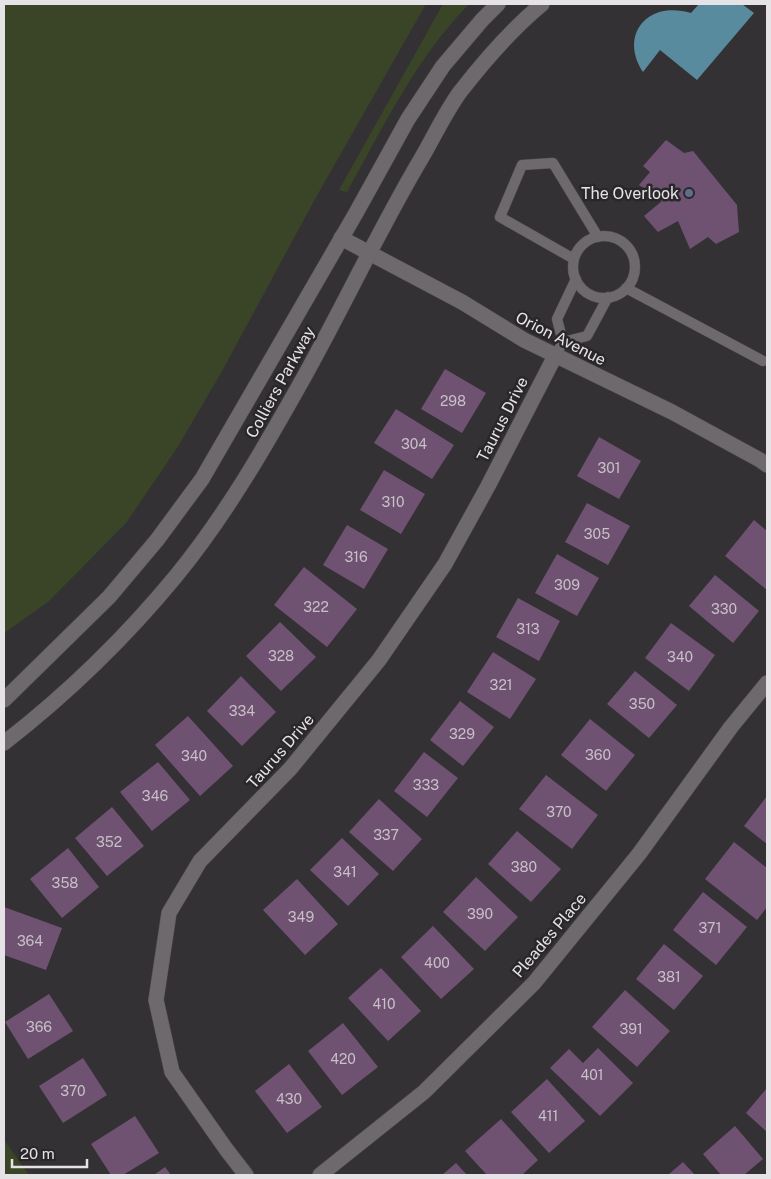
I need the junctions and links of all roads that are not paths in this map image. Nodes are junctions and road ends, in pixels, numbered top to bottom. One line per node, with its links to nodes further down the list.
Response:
1 (498, 4): 4 (street, Colliers Parkway)
2 (542, 4): 5 (street, Colliers Parkway)
3 (598, 237): 6 (lane); 6 (lane); 8 (lane)
4 (341, 238): 5 (street, Orion Avenue); 15 (street, Colliers Parkway)
5 (368, 252): 11 (street, Orion Avenue); 16 (street, Colliers Parkway)
6 (574, 259): 7 (lane)
7 (576, 279): 9 (lane); 10 (lane)
8 (626, 288): 9 (lane); 12 (lane)
9 (608, 297): 10 (lane)
10 (563, 342): 11 (lane)
11 (555, 356): 13 (street, Orion Avenue); 17 (street, Taurus Drive)
12 (764, 361)
13 (767, 466)
14 (767, 683): 18 (street, Pleades Place)
15 (4, 700)
16 (4, 743)
17 (246, 1175)
18 (320, 1175)

